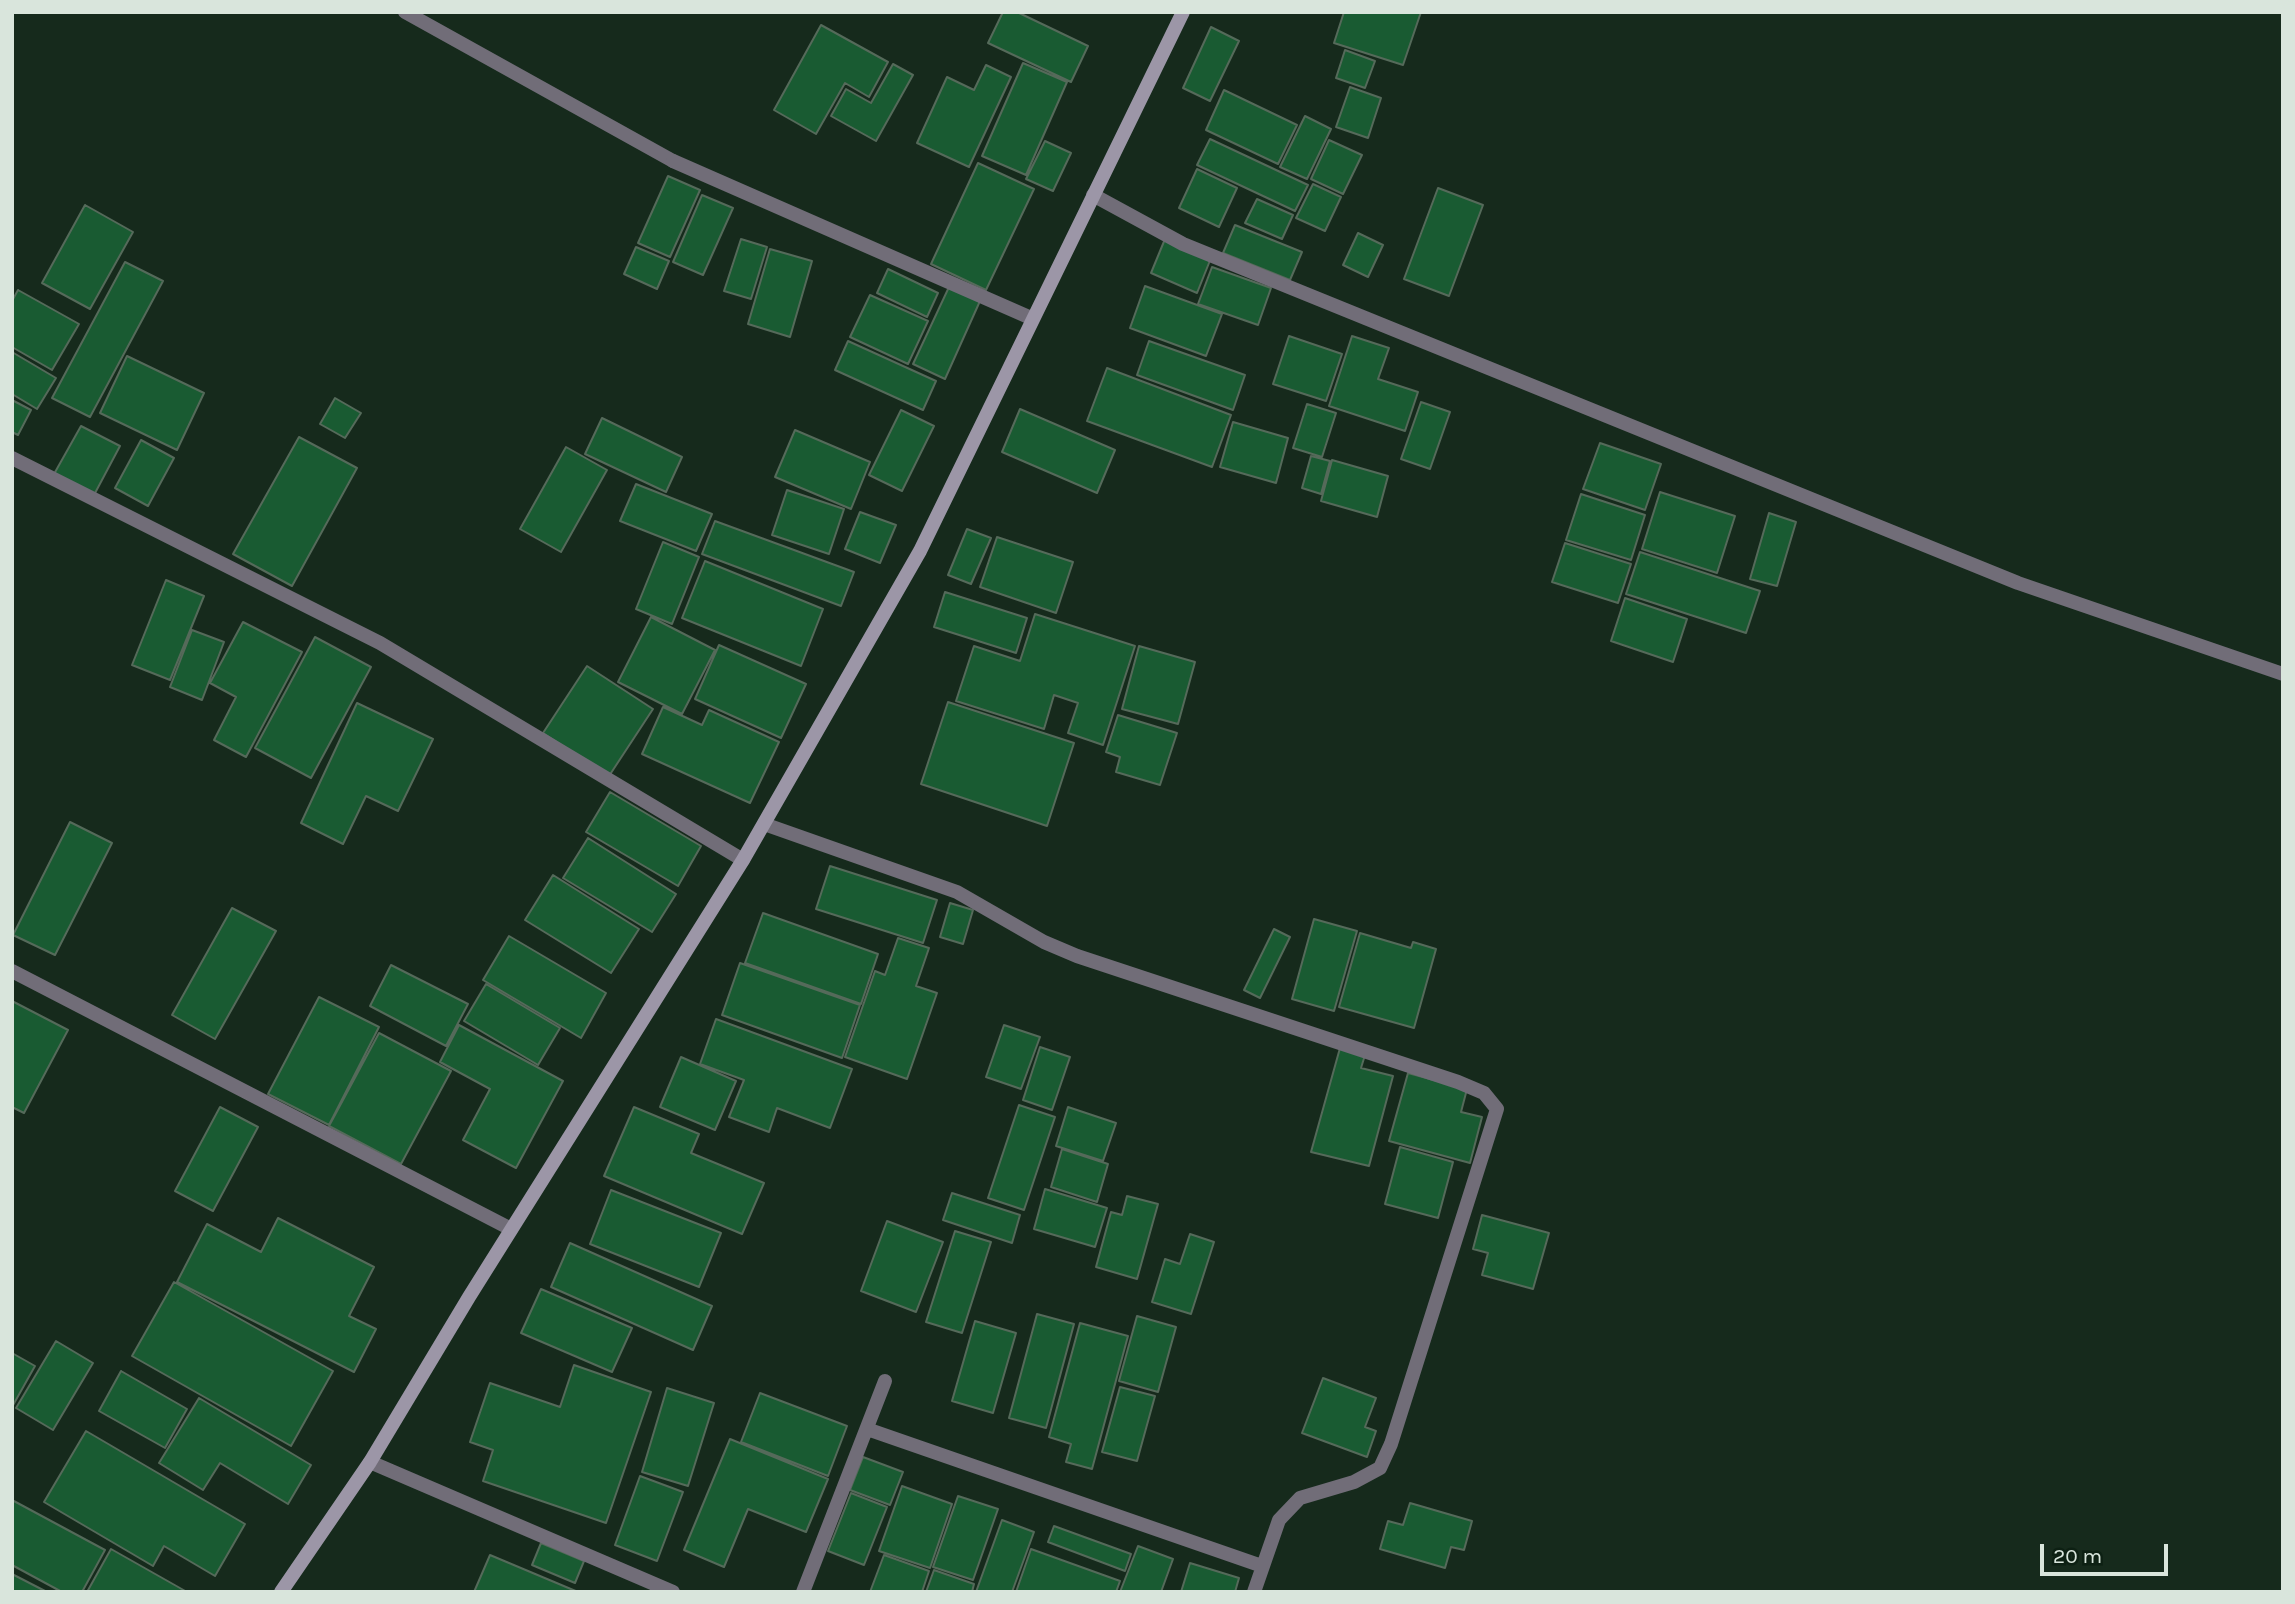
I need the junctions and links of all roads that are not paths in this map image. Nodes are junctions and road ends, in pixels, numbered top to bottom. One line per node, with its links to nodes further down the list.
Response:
1 (405, 12): 4 (street)
2 (1183, 12): 3 (street)
3 (1093, 195): 4 (street); 6 (street)
4 (1031, 318): 7 (street)
5 (12, 458): 8 (street)
6 (2283, 674)
7 (764, 824): 8 (street); 14 (street)
8 (743, 860): 10 (street)
9 (12, 971): 10 (street)
10 (511, 1230): 13 (street)
11 (885, 1381): 12 (street)
12 (867, 1429): 14 (street); 17 (street)
13 (370, 1462): 15 (street); 16 (street)
14 (1262, 1566): 18 (street)
15 (281, 1592)
16 (673, 1592)
17 (803, 1592)
18 (1254, 1592)

